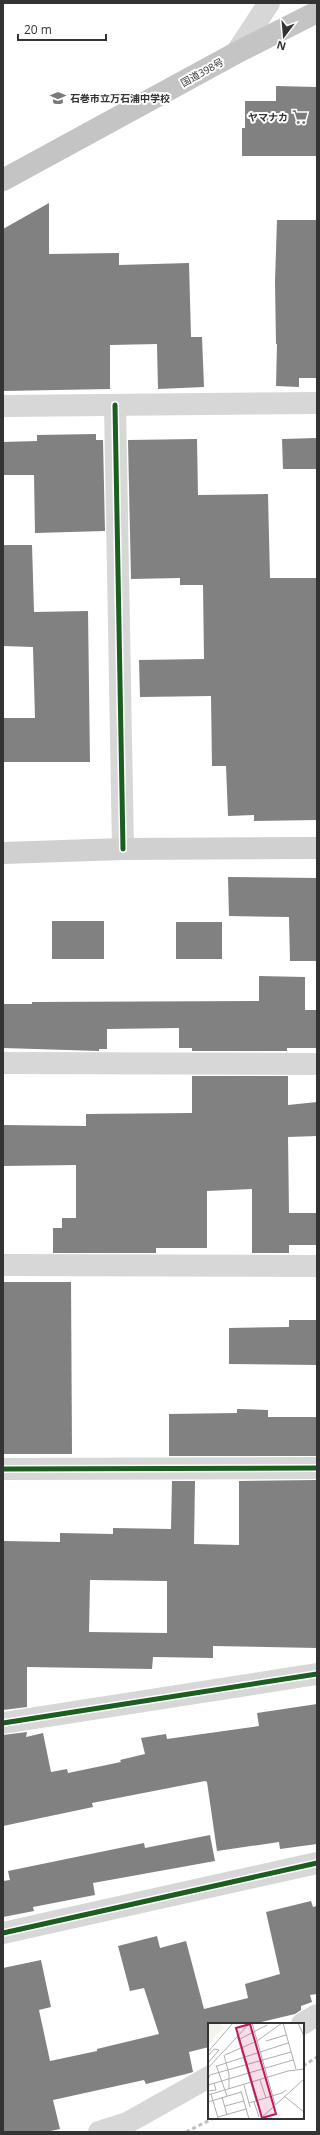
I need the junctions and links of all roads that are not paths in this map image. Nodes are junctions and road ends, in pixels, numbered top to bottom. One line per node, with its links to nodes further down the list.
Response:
1 (269, 3): 3 (street)
2 (317, 12): 3 (highway, 国道398号)
3 (236, 53): 4 (highway, 国道398号)
4 (3, 180)
5 (317, 403): 6 (street)
6 (115, 405): 7 (street); 9 (street)
7 (3, 406)
8 (317, 848): 9 (street)
9 (123, 849): 10 (street)
10 (3, 853)
11 (3, 1063): 12 (street)
12 (317, 1064)
13 (3, 1264): 14 (street)
14 (317, 1266)
15 (317, 1468): 16 (street)
16 (3, 1469)
17 (317, 1674): 18 (street)
18 (3, 1723)
19 (317, 1863): 20 (street)
20 (3, 1933)
21 (317, 2015): 22 (street)
22 (304, 2023)
23 (208, 2078): 24 (street)
24 (99, 2132)

